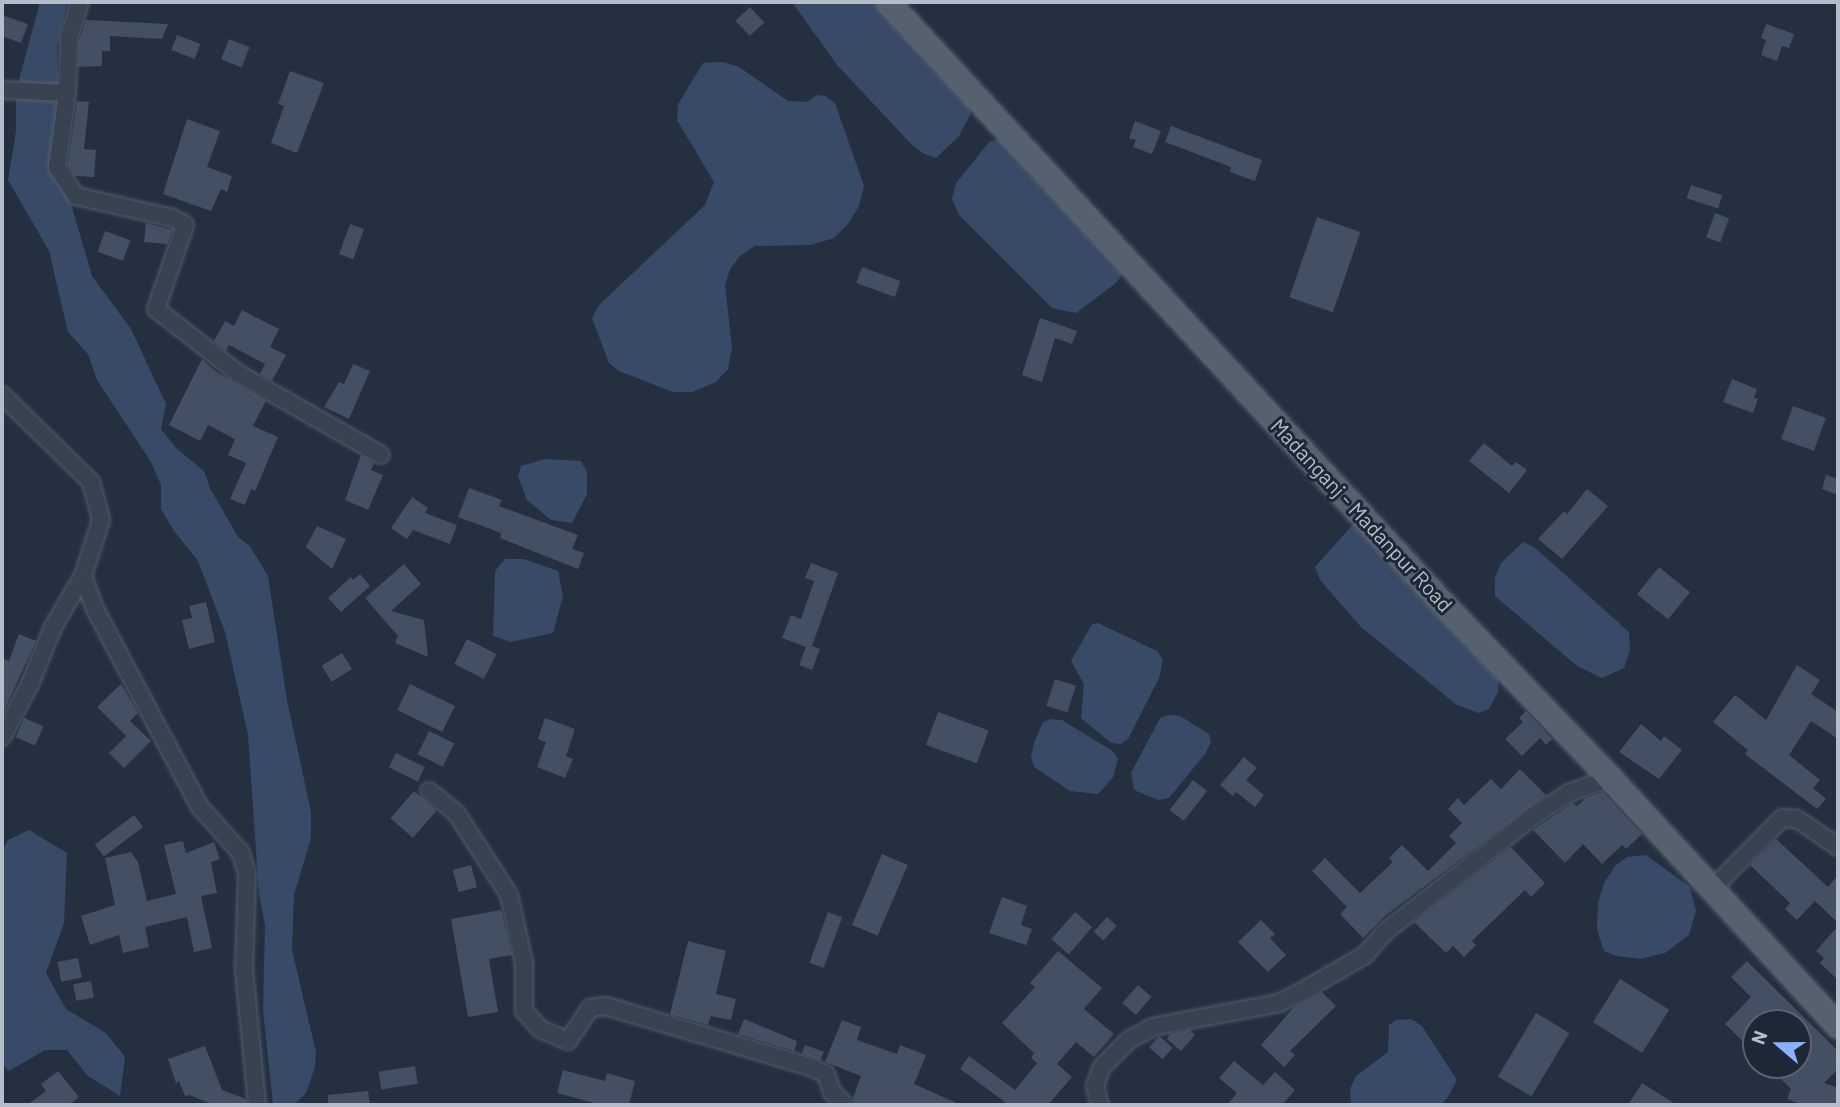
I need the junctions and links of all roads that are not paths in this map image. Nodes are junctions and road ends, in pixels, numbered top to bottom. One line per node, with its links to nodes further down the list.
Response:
1 (80, 2): 4 (street)
2 (888, 2): 9 (main road, Madanganj - Madanpur Road)
3 (2, 90): 4 (street)
4 (66, 93): 6 (street)
5 (2, 396): 7 (street)
6 (381, 455)
7 (83, 576): 8 (street); 14 (street)
8 (2, 737)
9 (1610, 778): 12 (main road, Madanganj - Madanpur Road); 16 (street)
10 (429, 791): 15 (street)
11 (1838, 847): 12 (street)
12 (1711, 890): 13 (main road, Madanganj - Madanpur Road)
13 (1838, 1026)
14 (257, 1105)
15 (845, 1105)
16 (1100, 1105)

